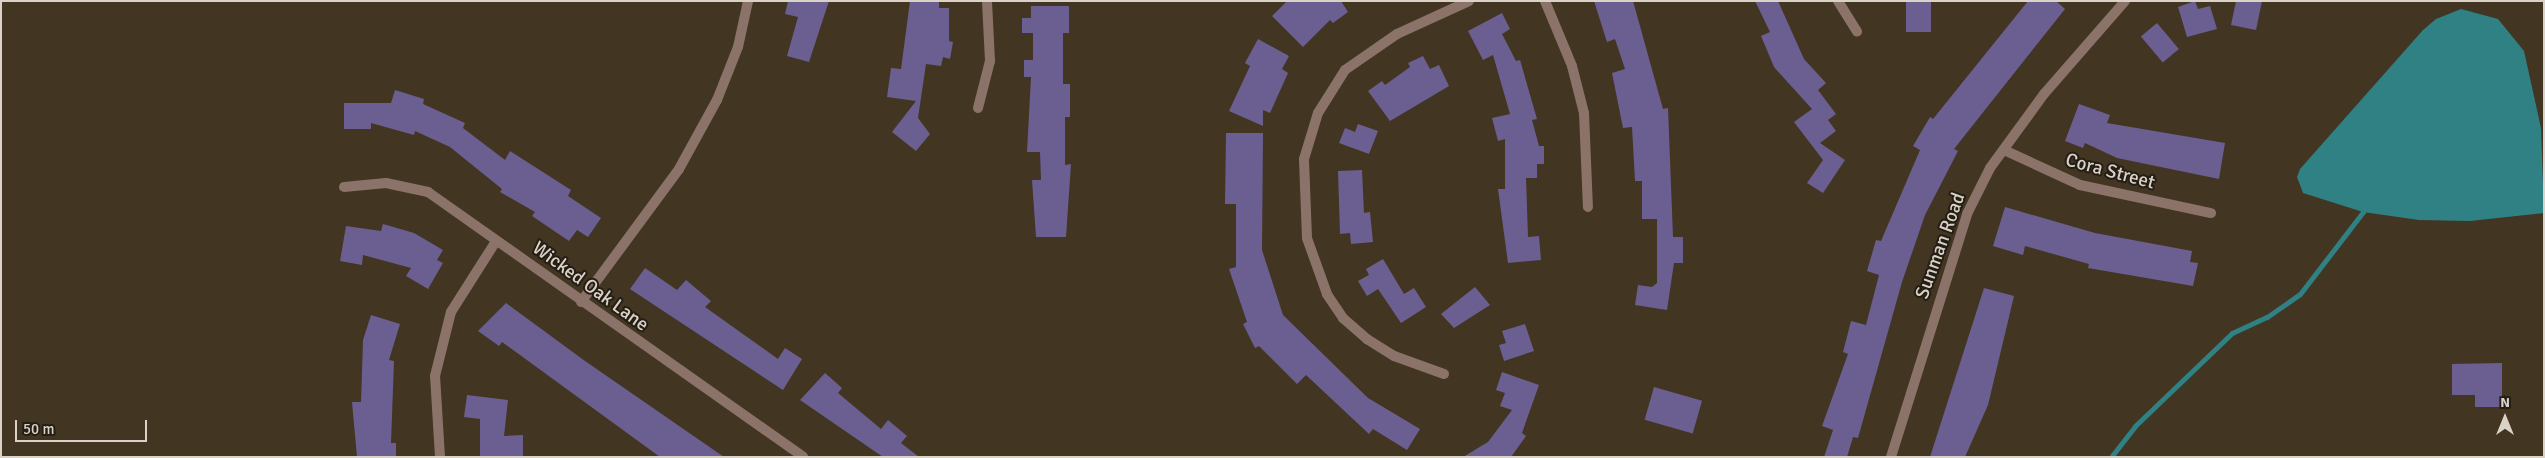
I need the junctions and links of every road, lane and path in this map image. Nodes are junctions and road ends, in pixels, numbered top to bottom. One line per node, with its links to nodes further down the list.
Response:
1 (748, 1): 14 (street)
2 (986, 1): 8 (street)
3 (1468, 1): 15 (street)
4 (1545, 1): 11 (street)
5 (1838, 1): 7 (street)
6 (2126, 1): 9 (street, Sunman Road)
7 (1857, 31)
8 (978, 108)
9 (2004, 150): 12 (street, Cora Street); 18 (street, Sunman Road)
10 (344, 187): 13 (street, Wicked Oak Lane)
11 (1588, 207)
12 (2211, 213)
13 (496, 241): 14 (street, Wicked Oak Lane); 16 (street)
14 (581, 302): 17 (street, Wicked Oak Lane)
15 (1444, 374)
16 (440, 457)
17 (803, 457)
18 (1891, 457)

